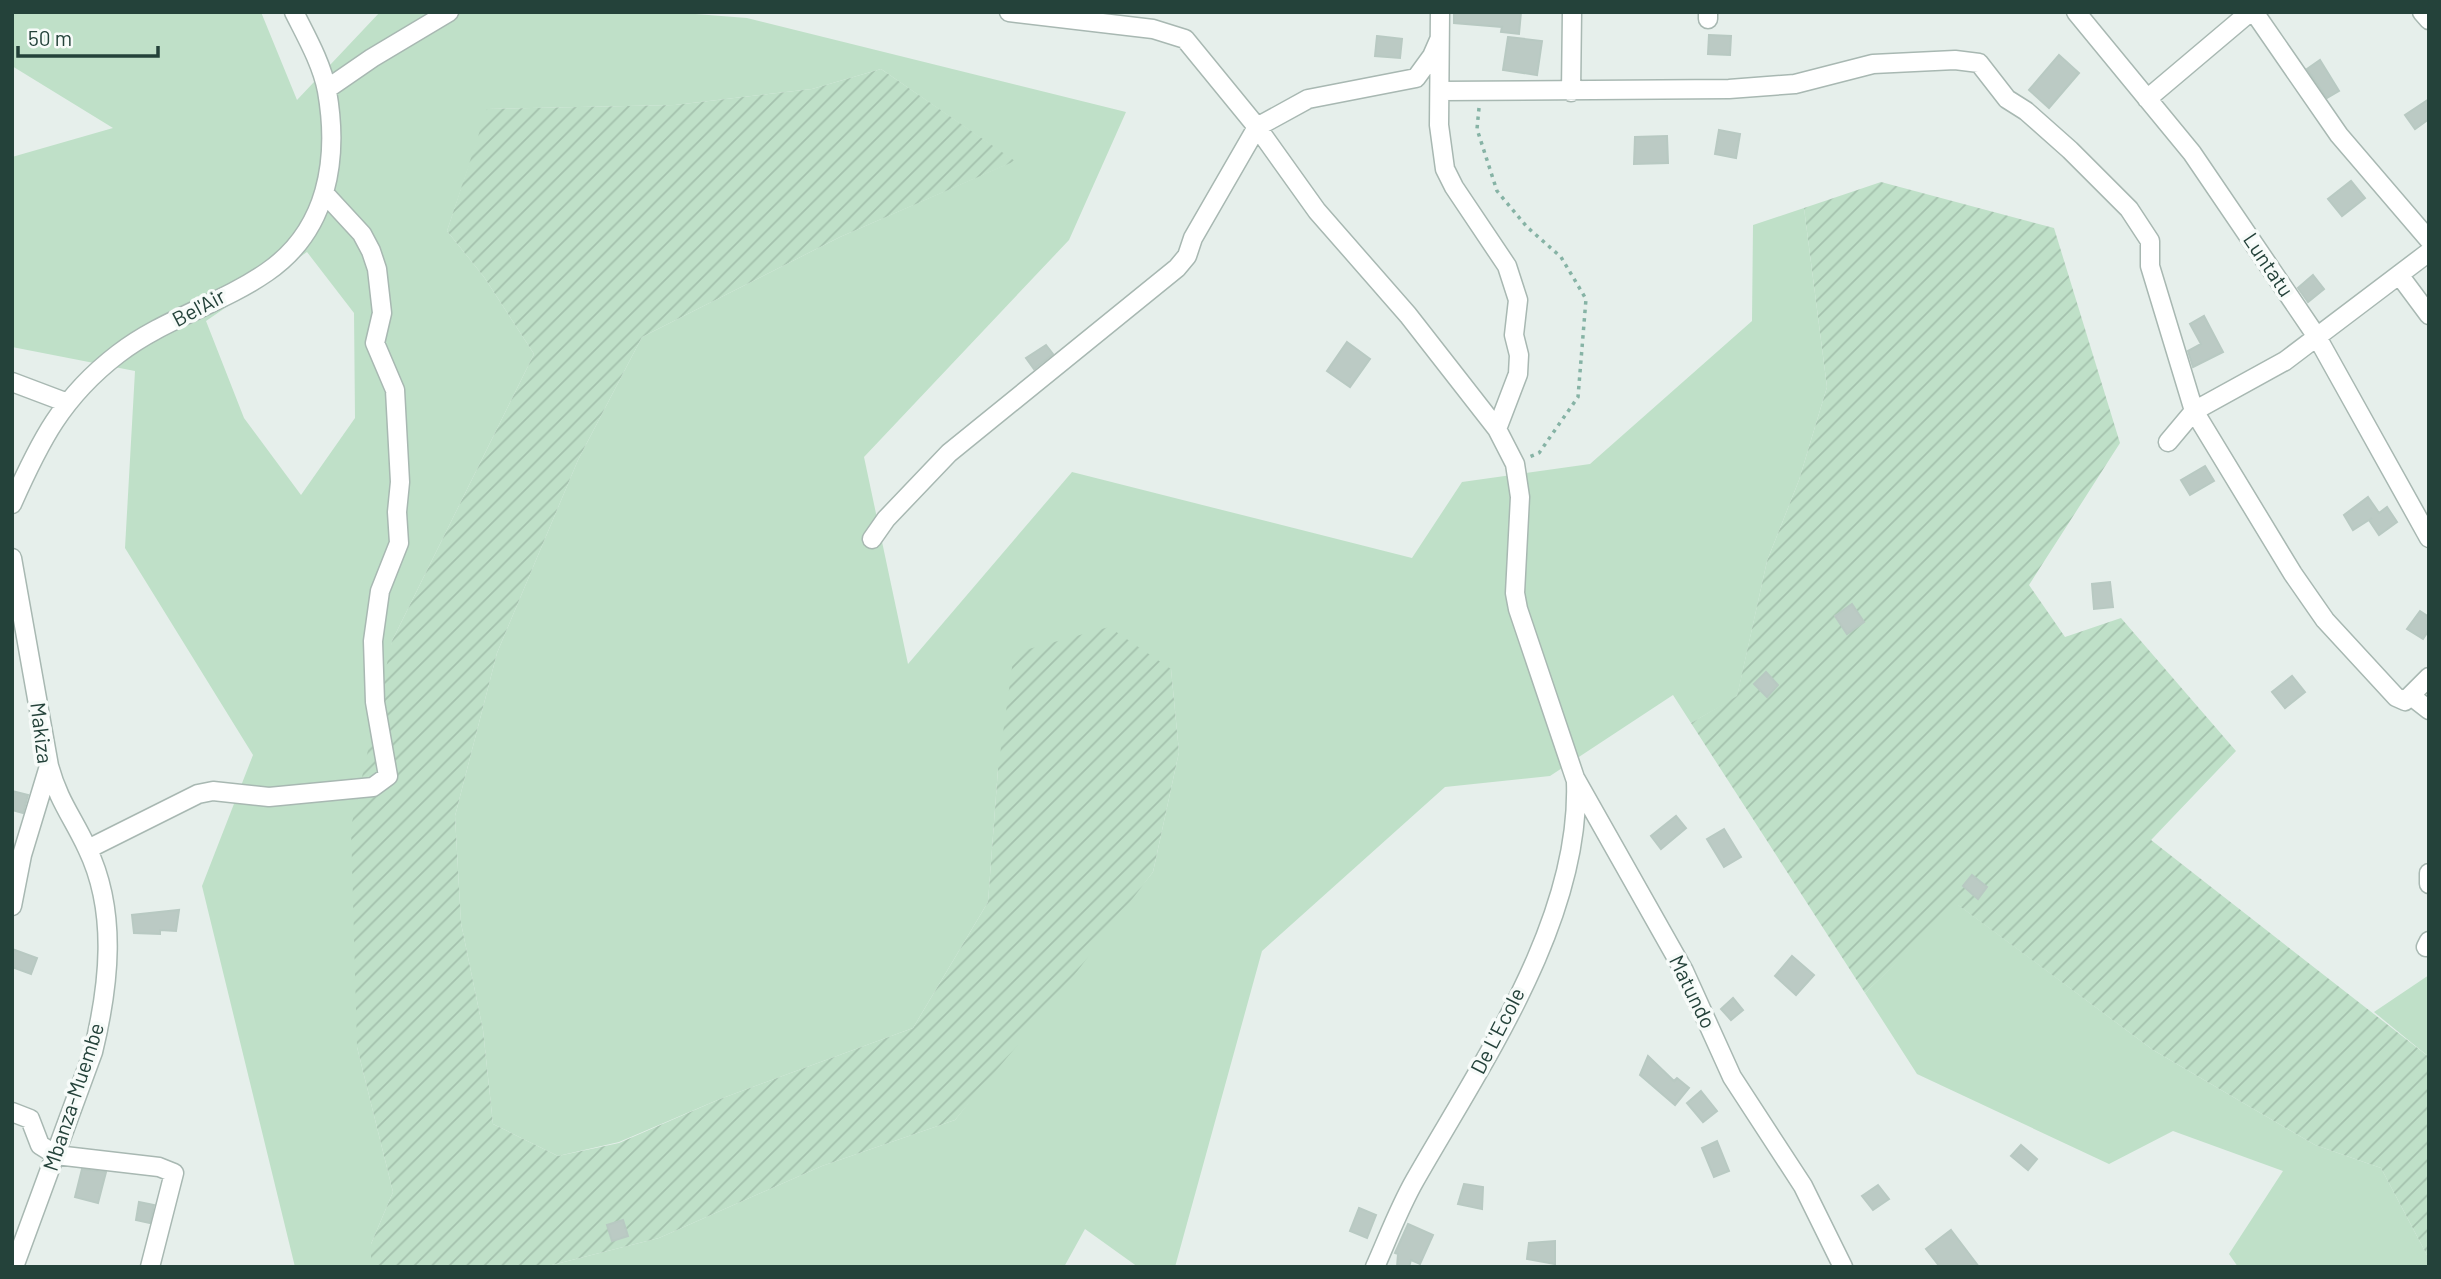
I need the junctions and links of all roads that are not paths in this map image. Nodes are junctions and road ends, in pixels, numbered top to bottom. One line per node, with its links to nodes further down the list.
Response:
1 (294, 12): 11 (street)
2 (449, 12): 11 (street)
3 (1009, 12): 15 (street)
4 (1440, 12): 10 (street)
5 (1572, 12): 13 (street)
6 (2076, 12): 14 (street, Luntatu)
7 (2252, 12): 14 (street); 17 (street)
8 (2422, 12): 9 (street)
9 (2429, 20)
10 (1439, 40): 12 (street); 15 (street)
11 (327, 89): 16 (street, Bel'Air)
12 (1441, 91): 13 (street); 25 (street)
13 (1571, 92): 24 (street)
14 (2147, 99): 21 (street, Luntatu)
15 (1257, 127): 25 (street); 28 (street)
16 (326, 195): 23 (street, Bel'Air); 36 (street)
17 (2429, 240)
18 (2429, 252): 19 (street)
19 (2400, 276): 20 (street); 21 (street)
20 (2429, 315)
21 (2317, 337): 24 (street); 29 (street, Luntatu)
22 (12, 382): 23 (street)
23 (65, 402): 27 (street, Bel'Air)
24 (2194, 411): 26 (street); 32 (street)
25 (1497, 429): 35 (street, Matundo)
26 (2168, 442)
27 (12, 504)
28 (872, 538)
29 (2429, 538)
30 (12, 558): 34 (street, Makiza)
31 (2429, 677): 32 (street)
32 (2412, 696): 33 (street)
33 (2429, 710)
34 (49, 766): 36 (street, Mbanza-Muembe); 39 (street, Makiza)
35 (1575, 778): 44 (street, De L'Ecole); 45 (street, Matundo)
36 (88, 849): 41 (street, Mbanza-Muembe)
37 (2429, 873): 38 (street)
38 (2429, 884)
39 (12, 906)
40 (12, 1112): 41 (street)
41 (56, 1155): 42 (street, Mbanza-Muembe); 43 (street)
42 (14, 1267)
43 (150, 1267)
44 (1374, 1267)
45 (1843, 1267)

